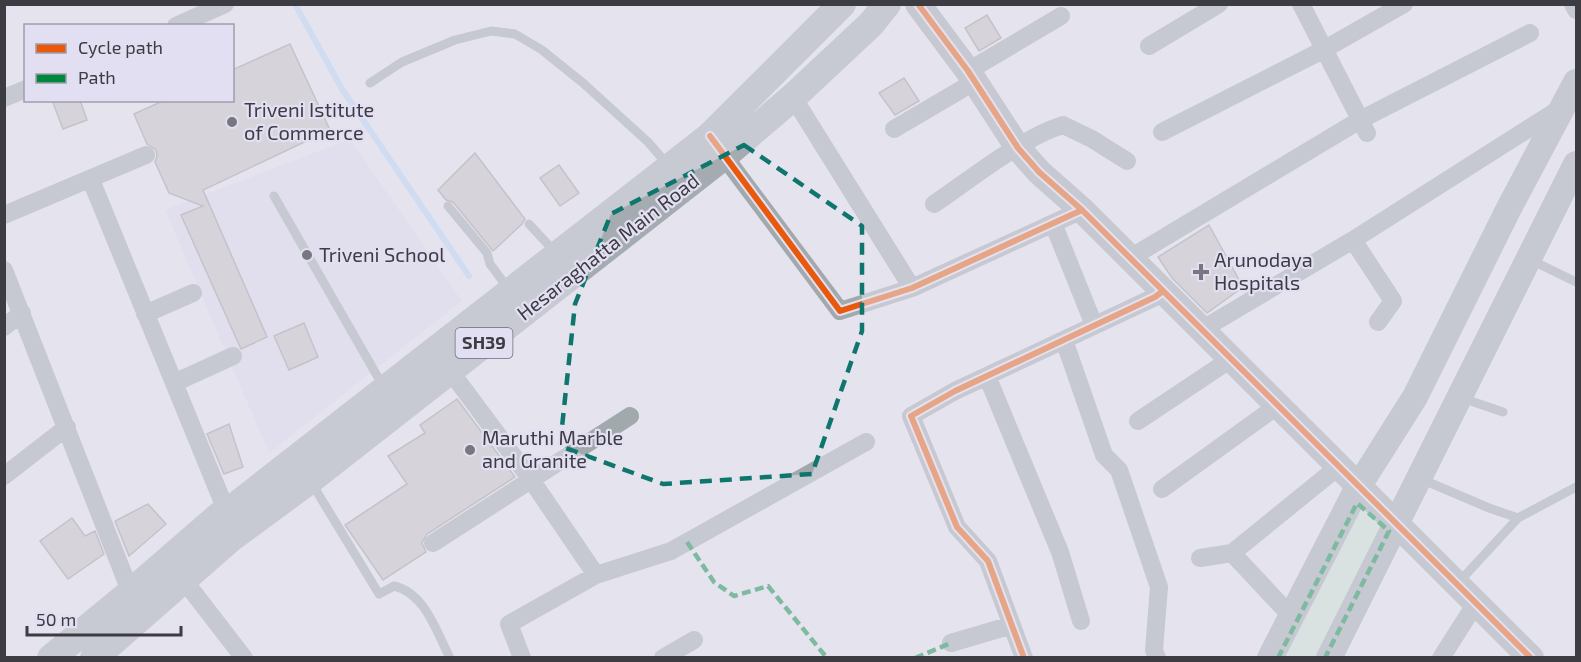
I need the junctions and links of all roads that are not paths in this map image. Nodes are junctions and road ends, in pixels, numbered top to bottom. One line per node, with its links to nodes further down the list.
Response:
1 (225, 4): 11 (street)
2 (842, 4): 25 (main road, Hesaraghatta Main Road)
3 (918, 4): 15 (main road)
4 (1219, 4): 13 (street)
5 (1301, 4): 14 (street)
6 (1404, 4): 14 (street)
7 (1573, 4): 8 (street)
8 (1576, 10)
9 (870, 11): 19 (main road, Hesaraghatta Main Road / SH39)
10 (1061, 16): 15 (street)
11 (180, 24)
12 (1530, 33): 22 (street)
13 (1149, 46)
14 (1323, 50): 22 (street); 24 (street)
15 (971, 77): 23 (street); 26 (main road)
16 (1576, 82): 21 (main road)
17 (370, 83): 30 (lane)
18 (24, 90): 20 (street)
19 (793, 97): 25 (main road, Hesaraghatta Main Road / SH39); 46 (street)
20 (4, 98)
21 (1565, 105): 40 (street); 75 (main road)
22 (1363, 126): 42 (street)
23 (894, 129)
24 (1162, 132)
25 (717, 146): 30 (main road, Hesaraghatta Main Road); 46 (street); 59 (main road, Hesaraghatta Main Road / SH39)
26 (1018, 148): 28 (street); 34 (street); 36 (main road)
27 (146, 155): 31 (street)
28 (1127, 161)
29 (1576, 164): 33 (main road)
30 (670, 168): 41 (main road, Hesaraghatta Main Road)
31 (91, 180): 37 (street); 51 (street)
32 (274, 195): 62 (lane)
33 (1570, 195): 43 (main road)
34 (934, 204)
35 (448, 206): 49 (lane)
36 (1082, 210): 38 (street); 42 (main road)
37 (4, 215)
38 (1053, 223): 46 (street); 53 (street)
39 (529, 224): 41 (lane)
40 (1353, 240): 52 (street); 55 (street)
41 (558, 256): 49 (main road, Hesaraghatta Main Road)
42 (1130, 258): 47 (main road)
43 (1529, 259): 45 (lane); 63 (main road)
44 (4, 270): 50 (street)
45 (1576, 282)
46 (912, 288)
47 (1163, 291): 53 (street); 55 (main road)
48 (193, 292): 51 (street)
49 (511, 292): 59 (main road, Hesaraghatta Main Road)
50 (22, 313): 54 (street); 68 (street)
51 (146, 314): 61 (street)
52 (1377, 322)
53 (1094, 325): 56 (street)
54 (4, 327)
55 (1201, 330): 58 (main road)
56 (1064, 340): 60 (street); 94 (street)
57 (233, 356): 61 (street)
58 (1231, 359): 64 (main road); 67 (street)
59 (442, 361): 62 (main road, Hesaraghatta Main Road); 73 (main road, Hesaraghatta Main Road / SH39); 74 (street)
60 (987, 376): 90 (street); 91 (street)
61 (174, 383): 78 (street)
62 (386, 390): 78 (main road, Hesaraghatta Main Road)
63 (1459, 397): 65 (lane); 72 (main road)
64 (1277, 406): 70 (main road); 77 (street)
65 (1503, 412)
66 (630, 416): 74 (street)
67 (1138, 421)
68 (67, 428): 71 (street); 88 (street)
69 (866, 442): 84 (street)
70 (1338, 467): 75 (main road); 82 (street)
71 (4, 476)
72 (1418, 478): 79 (lane); 80 (main road)
73 (310, 480): 85 (main road, Hesaraghatta Main Road / SH39); 98 (lane)
74 (532, 481): 81 (street); 84 (street)
75 (1358, 487): 80 (main road); 89 (main road)
76 (1576, 488): 79 (lane)
77 (1162, 489)
78 (225, 510): 88 (main road, Hesaraghatta Main Road)
79 (1518, 518): 86 (lane)
80 (1396, 524): 86 (main road); 104 (main road)
81 (434, 543)
82 (1232, 553): 83 (street); 89 (street)
83 (1200, 558)
84 (596, 575): 99 (street)
85 (183, 579): 88 (main road, Hesaraghatta Main Road / SH39); 97 (street)
86 (1457, 584): 87 (main road)
87 (1476, 603): 105 (street); 106 (main road)
88 (136, 604): 95 (main road, Hesaraghatta Main Road); 96 (main road, Hesaraghatta Main Road / SH39)
89 (1291, 616): 102 (main road)
90 (1081, 621)
91 (1012, 626): 93 (street); 101 (street)
92 (694, 639): 100 (street)
93 (951, 643)
94 (1150, 655)
95 (51, 657)
96 (94, 657)
97 (244, 657)
98 (450, 657)
99 (522, 657)
100 (663, 657)
101 (1024, 657)
102 (1270, 657)
103 (1278, 657): 104 (street)
104 (1327, 657)
105 (1441, 657)
106 (1531, 657)

